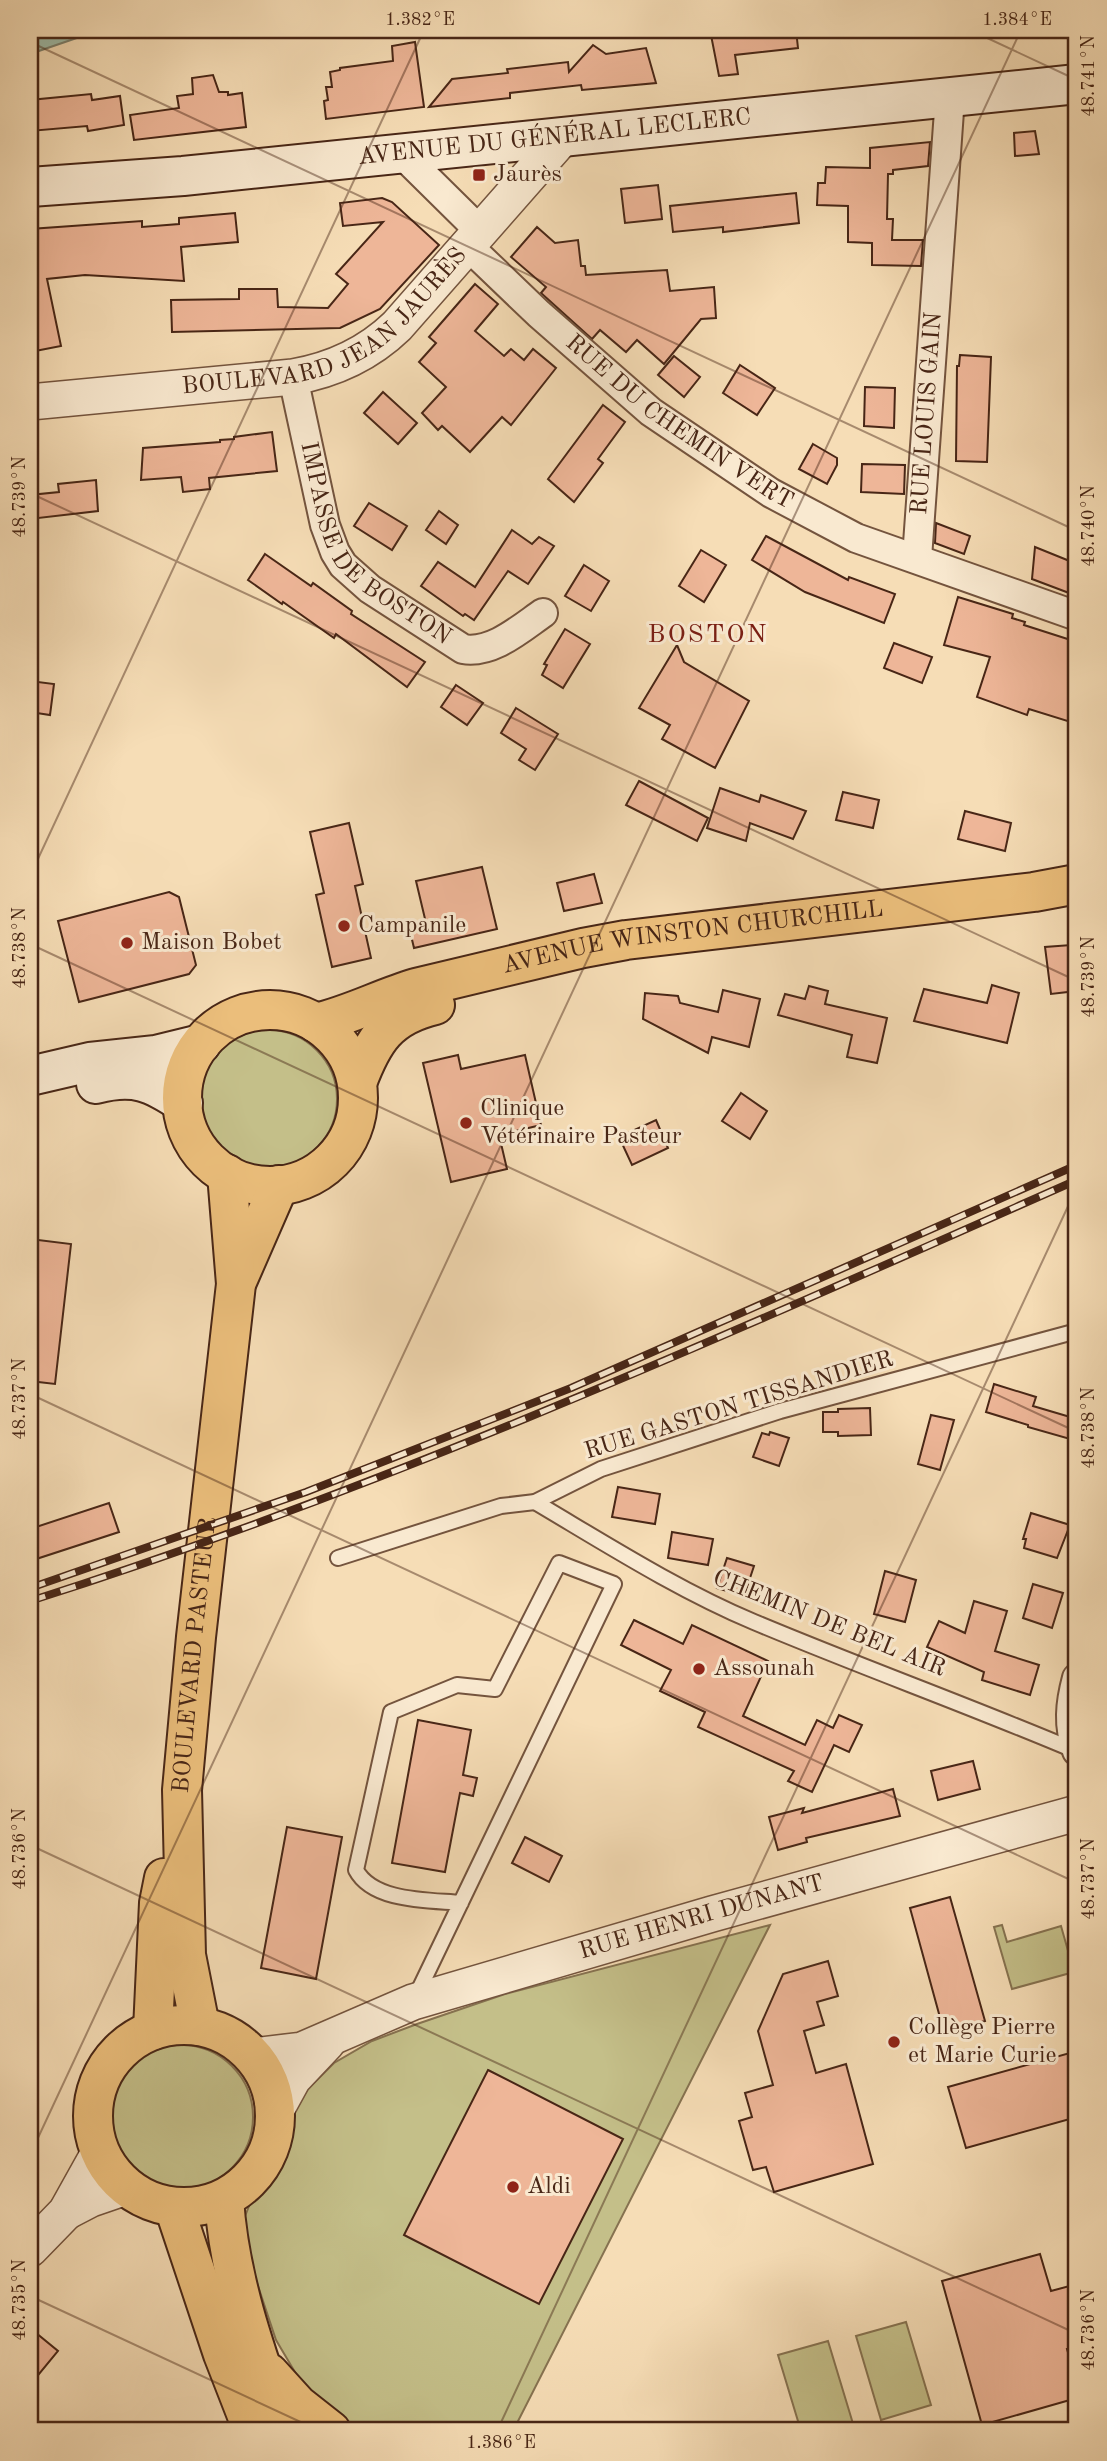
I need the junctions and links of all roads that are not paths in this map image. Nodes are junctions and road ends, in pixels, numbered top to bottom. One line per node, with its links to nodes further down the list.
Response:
1 (1077, 85): 2 (main road, AVENUE DU GÉNÉRAL LECLERC)
2 (950, 97): 3 (main road, AVENUE DU GÉNÉRAL LECLERC); 9 (street, RUE LOUIS GAIN)
3 (564, 136): 4 (main road, AVENUE DU GÉNÉRAL LECLERC); 6 (street, BOULEVARD JEAN JAURÈS)
4 (401, 153): 5 (main road, AVENUE DU GÉNÉRAL LECLERC); 6 (street, RUE DU CHEMIN VERT)
5 (30, 187)
6 (474, 239): 7 (street, BOULEVARD JEAN JAURÈS); 9 (street, RUE DU CHEMIN VERT)
7 (293, 377): 8 (street, BOULEVARD JEAN JAURÈS); 10 (street, IMPASSE DE BOSTON)
8 (30, 402)
9 (917, 558): 11 (street)
10 (543, 613)
11 (1077, 616)
12 (1077, 884): 14 (main road, AVENUE WINSTON CHURCHILL)
13 (1077, 902): 17 (main road, AVENUE WINSTON CHURCHILL)
14 (316, 1023): 15 (main road); 17 (main road)
15 (201, 1044): 16 (main road); 19 (main road)
16 (30, 1076)
17 (357, 1083): 21 (main road)
18 (30, 1101): 19 (main road)
19 (183, 1103): 20 (main road)
20 (227, 1174): 21 (main road); 22 (main road)
21 (279, 1185): 22 (main road)
22 (236, 1284): 28 (main road, BOULEVARD PASTEUR)
23 (1077, 1331): 24 (lane, RUE GASTON TISSANDIER)
24 (535, 1502): 25 (lane, RUE GASTON TISSANDIER); 27 (lane, CHEMIN DE BEL AIR)
25 (338, 1558)
26 (1077, 1678): 27 (street)
27 (1077, 1751)
28 (182, 1790): 32 (main road, BOULEVARD PASTEUR); 33 (main road)
29 (1077, 1813): 31 (street, RUE HENRI DUNANT)
30 (461, 1903): 30 (lane); 31 (lane)
31 (413, 2003): 34 (street, RUE HENRI DUNANT)
32 (200, 2026): 33 (main road); 35 (main road)
33 (153, 2030): 37 (main road)
34 (332, 2038): 35 (street, RUE HENRI DUNANT); 36 (street)
35 (253, 2056): 36 (main road)
36 (276, 2110): 39 (main road)
37 (100, 2151): 38 (main road); 41 (street)
38 (126, 2187): 40 (main road); 41 (street)
39 (224, 2199): 40 (main road); 43 (main road)
40 (174, 2207): 44 (main road)
41 (66, 2212): 42 (street)
42 (30, 2249)
43 (254, 2348): 45 (main road); 46 (main road)
44 (253, 2431)
45 (283, 2431)
46 (331, 2431)

